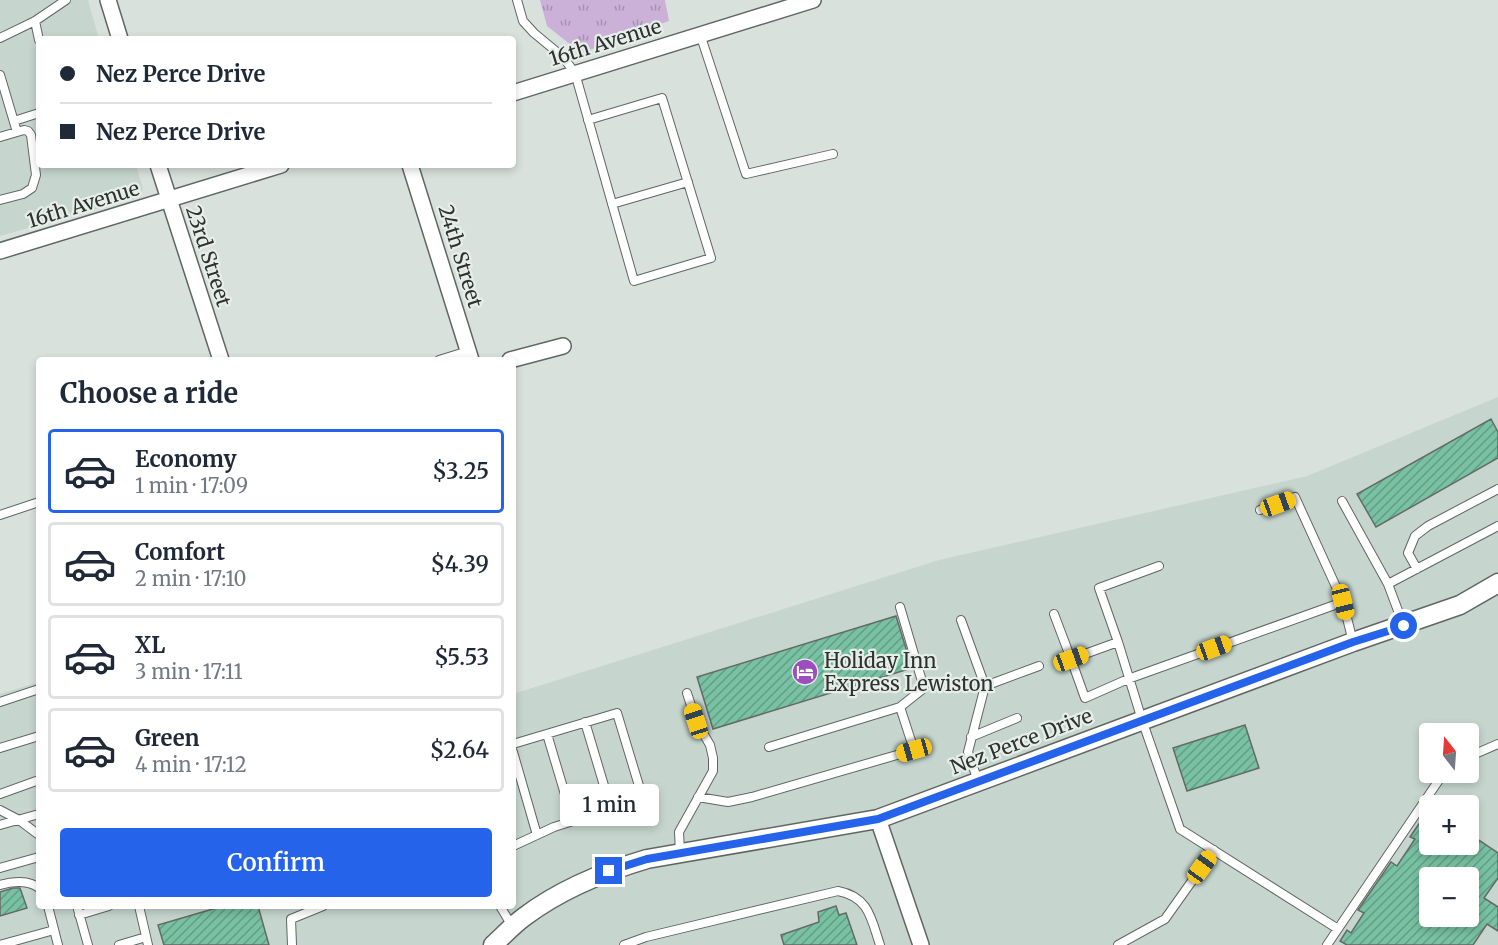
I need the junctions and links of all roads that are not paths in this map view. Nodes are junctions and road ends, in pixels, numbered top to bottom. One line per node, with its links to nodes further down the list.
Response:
1 (66, 0): 5 (lane)
2 (108, 0): 8 (street)
3 (517, 0): 10 (lane)
4 (813, 0): 6 (street, 16th Avenue)
5 (35, 21): 7 (lane); 9 (lane)
6 (700, 34): 10 (street, 16th Avenue); 18 (lane)
7 (38, 36)
8 (119, 36)
9 (0, 38)
10 (574, 73): 12 (street, 16th Avenue); 14 (lane)
11 (0, 75): 15 (lane)
12 (516, 92)
13 (36, 114): 15 (lane)
14 (588, 120): 22 (lane); 25 (lane)
15 (14, 121): 16 (lane)
16 (18, 132): 17 (lane); 23 (lane)
17 (0, 137)
18 (833, 154)
19 (159, 168): 24 (street, 23rd Street)
20 (271, 168): 24 (street, 16th Avenue)
21 (411, 168): 28 (street, 24th Street)
22 (688, 182): 25 (lane); 25 (lane)
23 (0, 200)
24 (168, 200): 26 (street, 16th Avenue); 29 (street, 23rd Street)
25 (612, 204)
26 (0, 251)
27 (563, 346): 30 (street)
28 (470, 355)
29 (220, 357)
30 (516, 358)
31 (1498, 489): 38 (lane)
32 (1342, 501): 40 (lane)
33 (36, 503): 35 (lane)
34 (1260, 510): 41 (lane)
35 (0, 515)
36 (1498, 526): 38 (lane)
37 (1159, 566): 46 (lane)
38 (1417, 569): 40 (lane)
39 (1498, 583): 45 (street, Nez Perce Drive)
40 (1389, 584): 45 (lane)
41 (1343, 602): 47 (lane); 50 (lane)
42 (900, 607): 55 (lane)
43 (1054, 614): 48 (lane)
44 (961, 620): 51 (lane)
45 (1404, 626): 47 (street, Nez Perce Drive)
46 (1118, 642): 48 (lane); 50 (lane)
47 (1353, 642): 57 (street, Nez Perce Drive)
48 (1071, 659): 50 (lane)
49 (1039, 666): 51 (lane)
50 (1128, 680): 57 (lane)
51 (985, 686): 61 (lane)
52 (36, 690): 54 (lane)
53 (687, 693): 72 (lane)
54 (0, 702)
55 (900, 707): 64 (lane); 72 (lane)
56 (1017, 718): 61 (lane)
57 (1142, 720): 69 (street, Nez Perce Drive); 83 (lane)
58 (585, 722): 59 (lane); 73 (lane); 73 (lane)
59 (547, 734): 62 (lane); 78 (lane)
60 (36, 737): 65 (lane)
61 (971, 737): 69 (lane)
62 (516, 743)
63 (1498, 744): 66 (lane)
64 (769, 747)
65 (0, 748)
66 (1479, 752)
67 (516, 762): 81 (lane)
68 (36, 781): 71 (lane)
69 (978, 781): 76 (street, Nez Perce Drive)
70 (1437, 783): 97 (lane)
71 (0, 794)
72 (698, 797): 84 (lane)
73 (611, 809): 78 (lane)
74 (0, 810): 77 (lane)
75 (36, 815): 77 (lane)
76 (878, 819): 84 (street, Nez Perce Drive); 108 (street)
77 (19, 820): 79 (lane); 80 (lane)
78 (573, 821): 81 (lane)
79 (0, 825)
80 (36, 833)
81 (537, 835): 82 (lane)
82 (516, 845)
83 (1214, 850): 97 (lane); 109 (lane)
84 (680, 854): 96 (street, Nez Perce Drive)
85 (36, 858): 86 (lane)
86 (0, 868)
87 (0, 885): 88 (lane)
88 (36, 885)
89 (49, 909): 98 (lane)
90 (78, 909): 95 (lane)
91 (99, 909): 95 (lane)
92 (139, 909): 99 (lane)
93 (316, 909): 104 (lane)
94 (502, 909): 96 (lane)
95 (79, 915): 102 (lane)
96 (513, 927): 105 (street, Nez Perce Drive)
97 (1338, 929): 110 (lane)
98 (54, 930): 100 (lane); 101 (lane)
99 (147, 941): 103 (lane)
100 (0, 945)
101 (58, 945)
102 (88, 945)
103 (119, 945)
104 (292, 945)
105 (493, 945)
106 (624, 945): 107 (lane)
107 (880, 945)
108 (921, 945)
109 (1118, 945)
110 (1327, 945)

